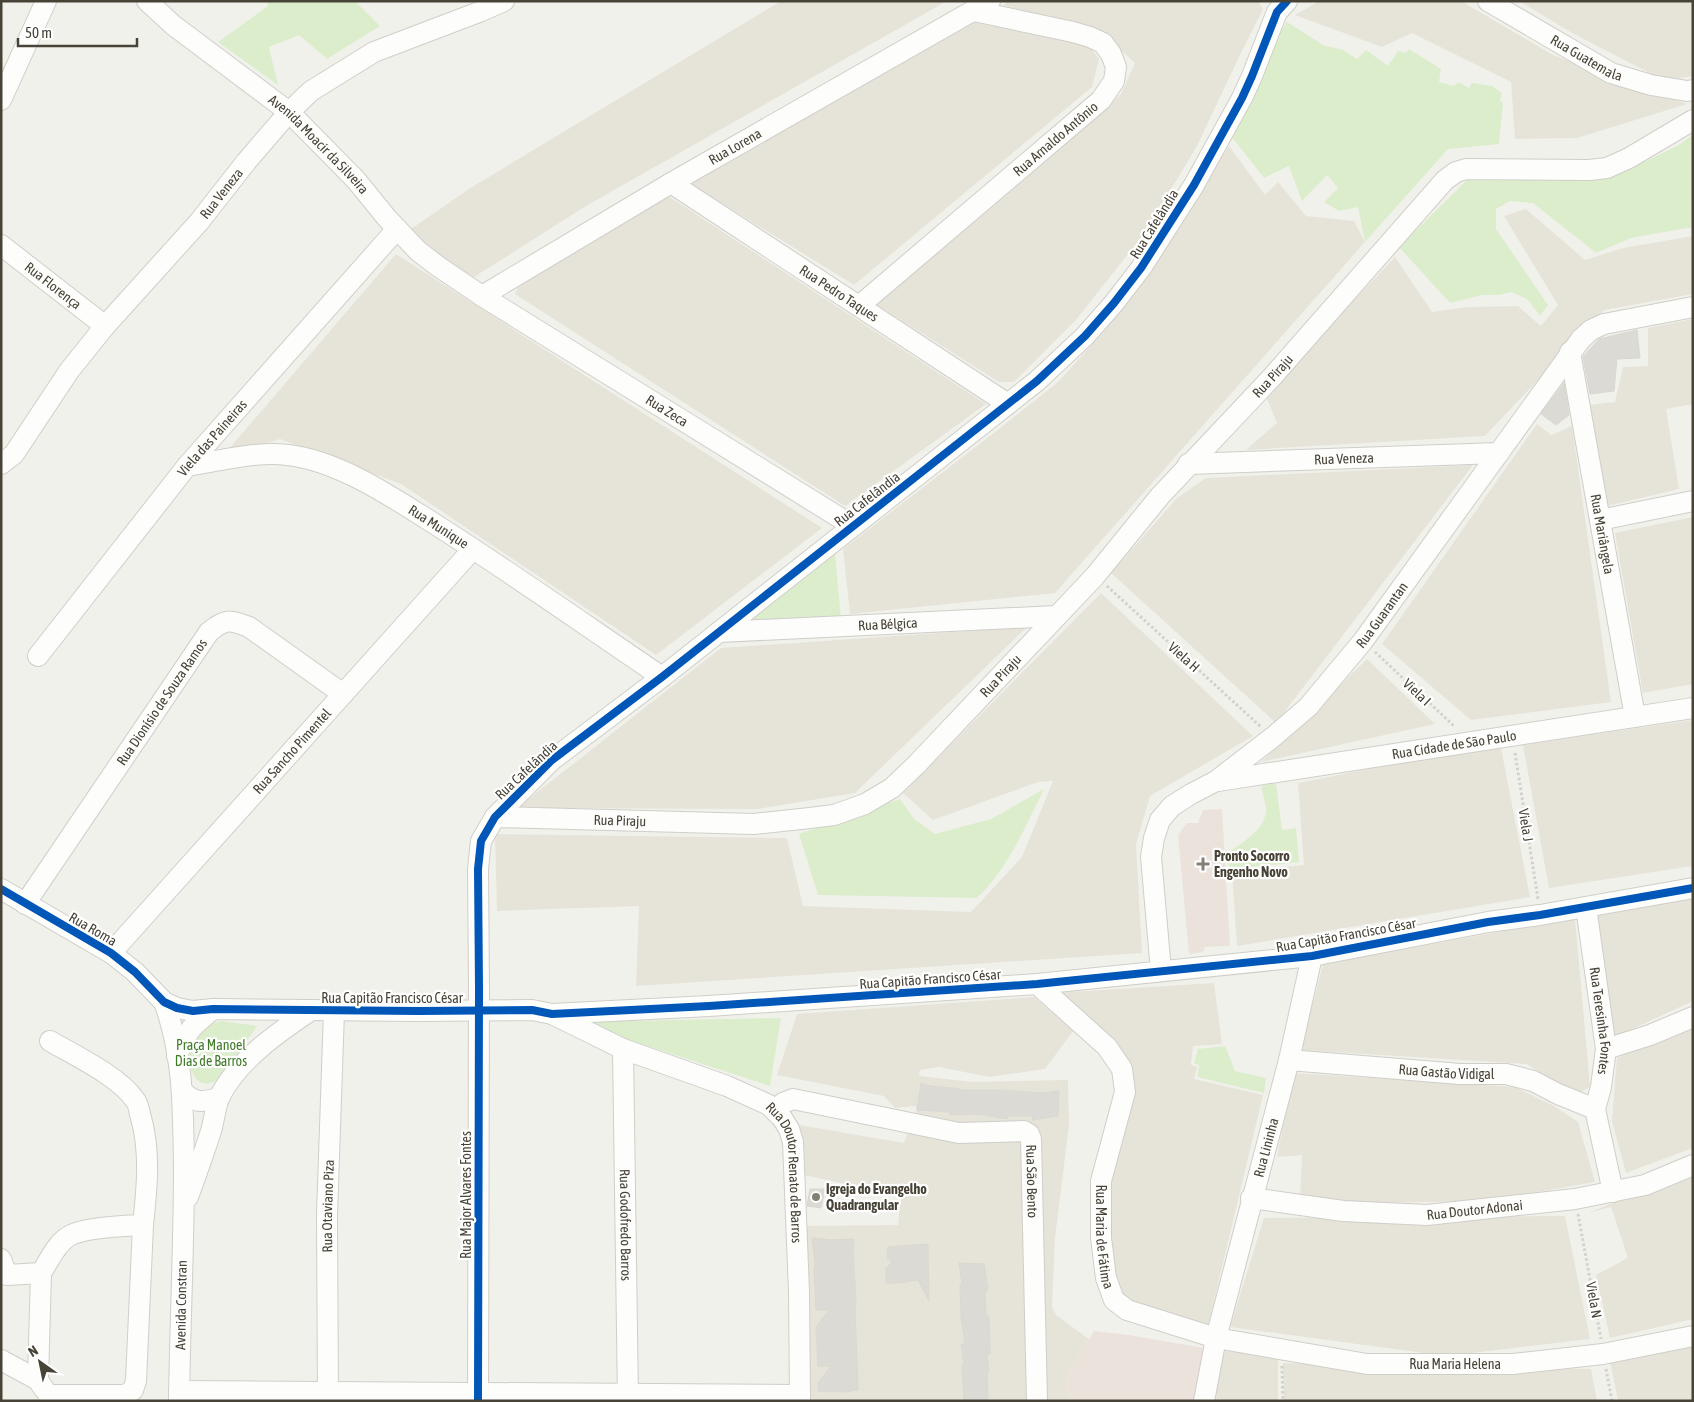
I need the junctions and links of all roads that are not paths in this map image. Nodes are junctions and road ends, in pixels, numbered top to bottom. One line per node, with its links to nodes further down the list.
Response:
1 (46, 1): 8 (street)
2 (147, 1): 9 (street, Avenida Moacir da Silveira)
3 (504, 1): 9 (street, Rua Veneza)
4 (1287, 1): 19 (street, Rua Cafelândia)
5 (1488, 1): 7 (street, Rua Guatemala)
6 (982, 6): 11 (street, Rua Lorena); 15 (street, Rua Arnaldo Antônio)
7 (1693, 90)
8 (1, 100)
9 (289, 112): 12 (street, Avenida Moacir da Silveira); 17 (street, Rua Veneza)
10 (1693, 120): 22 (street, Rua Piraju)
11 (671, 183): 14 (street, Rua Lorena); 15 (street, Rua Pedro Taques)
12 (397, 229): 14 (street, Avenida Moacir da Silveira); 23 (street, Viela das Paineiras)
13 (1, 244): 17 (street, Rua Florença)
14 (482, 296): 26 (street, Rua Zeca)
15 (859, 306): 19 (street, Rua Pedro Taques)
16 (1693, 307): 18 (street, Rua Guarantan)
17 (105, 326): 21 (street, Rua Veneza)
18 (1570, 352): 20 (street, Rua Guarantan); 25 (street, Rua Mariângela)
19 (1008, 404): 26 (street, Rua Cafelândia)
20 (1499, 453): 22 (street, Rua Veneza); 35 (street, Rua Guarantan)
21 (1, 464)
22 (1188, 464): 28 (street, Rua Piraju)
23 (187, 466): 27 (street, Rua Munique); 30 (street, Viela das Paineiras)
24 (1693, 501): 25 (street)
25 (1600, 520): 34 (street, Rua Mariângela)
26 (853, 526): 29 (street, Rua Cafelândia)
27 (473, 548): 31 (street, Rua Munique); 32 (street, Rua Sancho Pimentel)
28 (1056, 616): 29 (street, Rua Bélgica); 36 (street, Rua Piraju)
29 (719, 632): 31 (street, Rua Cafelândia)
30 (38, 656)
31 (662, 677): 36 (street, Rua Cafelândia)
32 (343, 694): 39 (street, Rua Dionísio de Souza Ramos); 41 (street, Rua Sancho Pimentel)
33 (1693, 708): 34 (street, Rua Cidade de São Paulo)
34 (1635, 717): 35 (street, Rua Cidade de São Paulo)
35 (1216, 781): 43 (street, Rua Guarantan)
36 (495, 817): 45 (street, Rua Cafelândia)
37 (1693, 888): 40 (street, Rua Capitão Francisco César)
38 (1, 889): 39 (street, Rua Roma)
39 (25, 904): 41 (street, Rua Roma)
40 (1586, 907): 42 (street, Rua Capitão Francisco César); 55 (street, Rua Teresinha Fontes)
41 (111, 953): 46 (street, Rua Roma)
42 (1312, 956): 43 (street, Rua Capitão Francisco César); 57 (street, Rua Lininha)
43 (1161, 971): 44 (street, Rua Capitão Francisco César)
44 (1037, 984): 51 (street, Rua Capitão Francisco César); 70 (street, Rua Maria de Fátima)
45 (479, 989): 48 (street, Rua Major Alvares Fontes)
46 (164, 1002): 47 (street, Rua Capitão Francisco César); 56 (street, Avenida Constran)
47 (213, 1009): 49 (street, Rua Capitão Francisco César); 56 (street)
48 (479, 1010): 50 (street, Rua Capitão Francisco César); 51 (street, Rua Capitão Francisco César); 75 (street, Rua Major Alvares Fontes)
49 (310, 1011): 50 (street, Rua Capitão Francisco César); 59 (street, Avenida Constran)
50 (334, 1011): 73 (street, Rua Otaviano Piza)
51 (552, 1014): 54 (street, Rua Doutor Renato de Barros)
52 (1693, 1017): 55 (street)
53 (50, 1041): 66 (street)
54 (623, 1049): 61 (street, Rua Doutor Renato de Barros); 76 (street, Rua Godofredo Barros)
55 (1606, 1050): 60 (street, Rua Teresinha Fontes)
56 (177, 1056): 58 (street, Avenida Constran)
57 (1289, 1060): 60 (street, Rua Gastão Vidigal); 64 (street, Rua Lininha)
58 (183, 1092): 59 (street); 65 (street, Avenida Constran)
59 (219, 1098): 65 (street, Avenida Constran)
60 (1596, 1108): 63 (street, Rua Teresinha Fontes)
61 (775, 1111): 77 (street, Rua Doutor Renato de Barros); 78 (street, Rua São Bento)
62 (1693, 1165): 63 (street, Rua Doutor Adonai)
63 (1613, 1192): 64 (street, Rua Doutor Adonai)
64 (1251, 1198): 70 (street, Rua Lininha)
65 (184, 1209): 74 (street, Avenida Constran)
66 (143, 1225): 68 (street); 72 (street)
67 (3, 1270): 68 (street)
68 (41, 1273): 72 (street)
69 (1693, 1336): 70 (street, Rua Maria Helena)
70 (1216, 1338): 79 (street, Rua Lininha)
71 (1, 1360): 72 (street)
72 (46, 1392)
73 (328, 1396): 74 (street); 75 (street)
74 (178, 1397)
75 (478, 1397): 76 (street)
76 (628, 1397): 77 (street)
77 (800, 1398)
78 (1037, 1401)
79 (1204, 1401)

